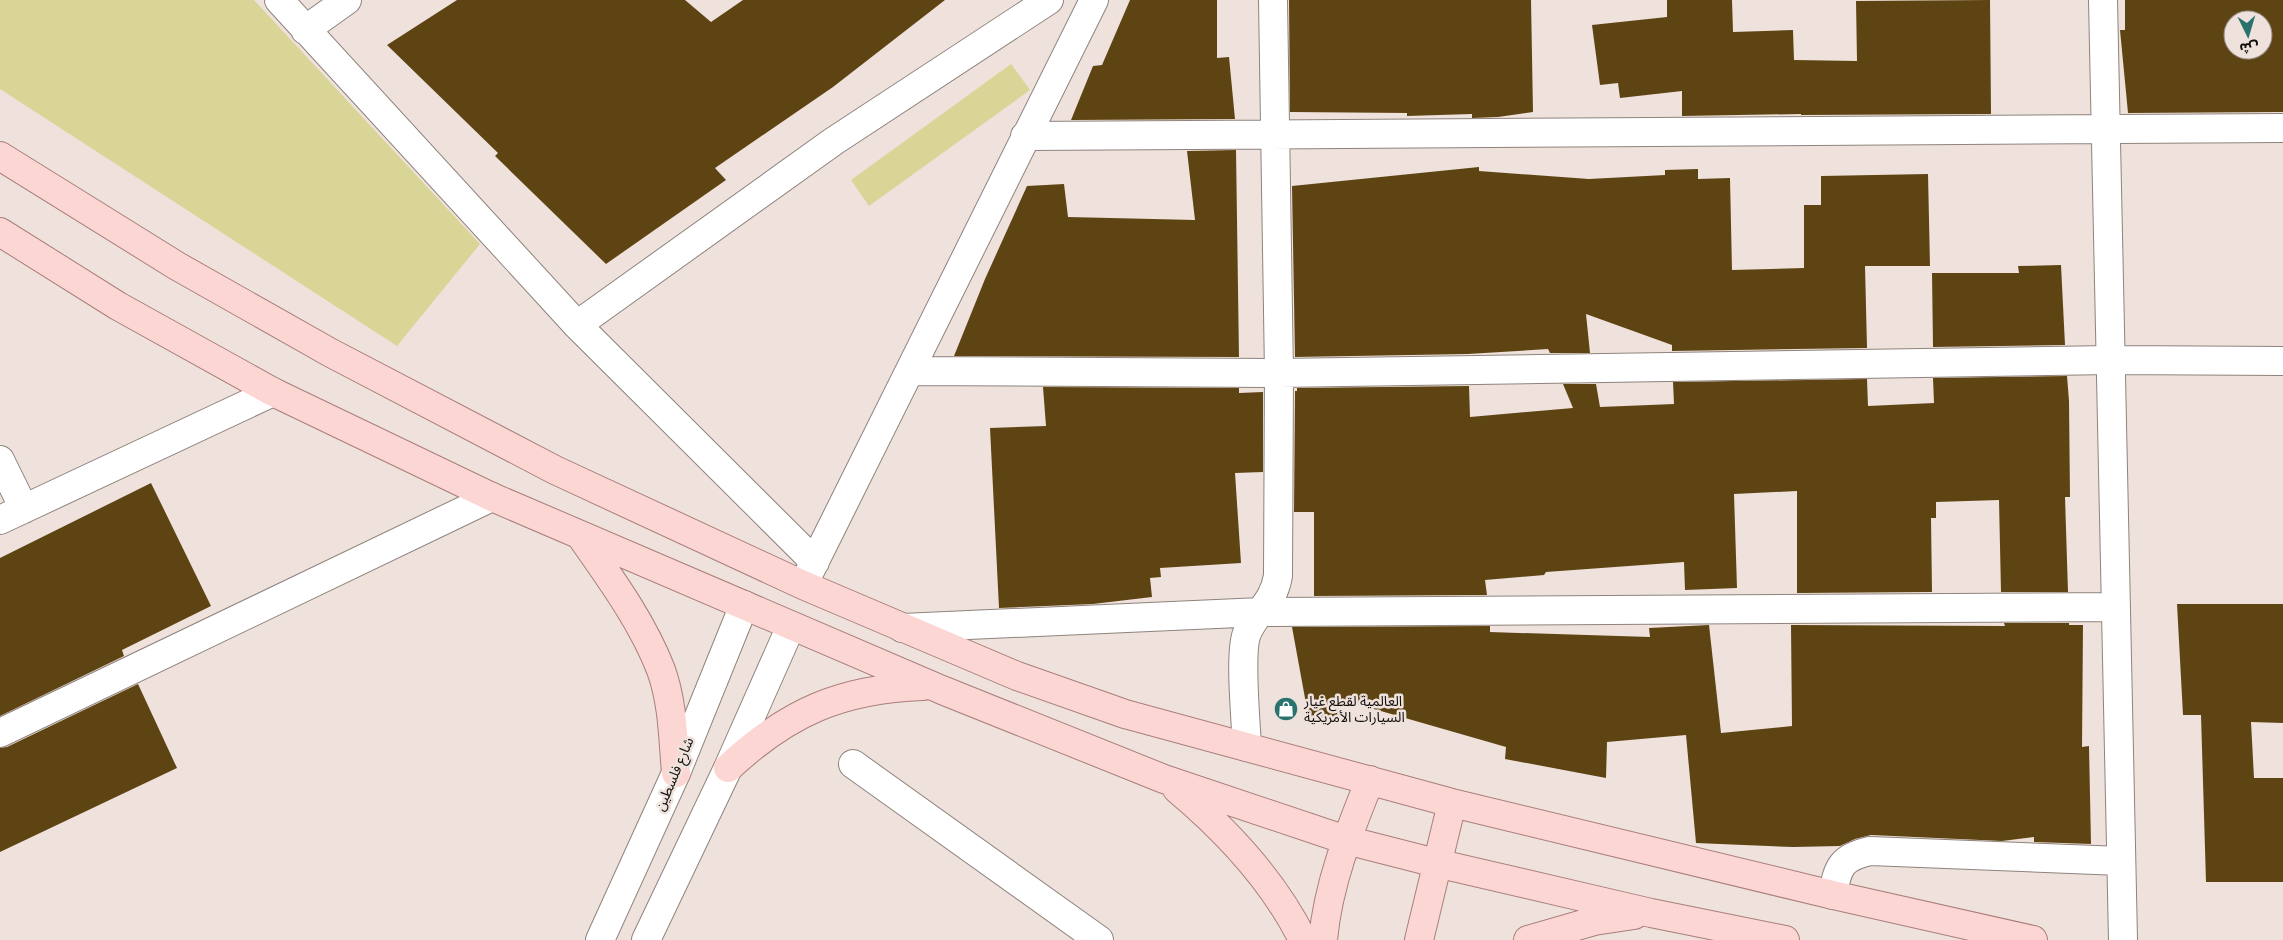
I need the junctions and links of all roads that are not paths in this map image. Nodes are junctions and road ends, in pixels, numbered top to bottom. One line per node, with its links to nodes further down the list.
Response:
1 (279, 0): 7 (street)
2 (347, 0): 7 (street)
3 (1049, 0): 14 (street)
4 (1094, 0): 11 (street)
5 (1273, 0): 10 (street)
6 (2103, 0): 9 (street)
7 (305, 30): 14 (street)
8 (2283, 128): 9 (street)
9 (2106, 129): 10 (street); 15 (street)
10 (1274, 135): 11 (street); 18 (street)
11 (1025, 136): 17 (street)
12 (0, 156): 25 (main road)
13 (0, 232): 19 (main road)
14 (577, 324): 25 (street)
15 (2110, 360): 16 (street); 18 (street); 27 (street)
16 (2283, 361)
17 (911, 371): 18 (street); 25 (street)
18 (1278, 373): 28 (street)
19 (273, 392): 21 (main road); 22 (street)
20 (0, 460): 22 (street)
21 (492, 497): 24 (main road); 32 (street)
22 (24, 509): 23 (street)
23 (0, 520)
24 (580, 535): 26 (main road); 36 (main road)
25 (809, 574): 30 (main road)
26 (744, 605): 29 (main road); 36 (street, شارع فلسطين)
27 (2116, 607): 28 (street); 41 (street)
28 (1261, 612): 30 (street); 33 (street)
29 (790, 626): 31 (main road); 35 (street)
30 (902, 628): 33 (main road)
31 (930, 685): 35 (main road); 37 (main road)
32 (0, 733)
33 (1247, 747): 38 (main road)
34 (853, 764): 47 (street)
35 (728, 768): 46 (street)
36 (676, 773): 45 (street, شارع فلسطين)
37 (1164, 779): 40 (main road); 48 (main road)
38 (1370, 780): 39 (main road); 40 (main road)
39 (1452, 803): 42 (main road); 43 (main road)
40 (1346, 840): 42 (main road); 49 (main road)
41 (2122, 861): 43 (street); 54 (street)
42 (1436, 864): 44 (main road); 50 (main road)
43 (1833, 895): 53 (main road)
44 (1651, 913): 51 (main road); 52 (main road)
45 (600, 940)
46 (646, 940)
47 (1099, 940)
48 (1303, 940)
49 (1323, 940)
50 (1419, 940)
51 (1528, 940)
52 (1785, 940)
53 (2033, 940)
54 (2123, 940)

